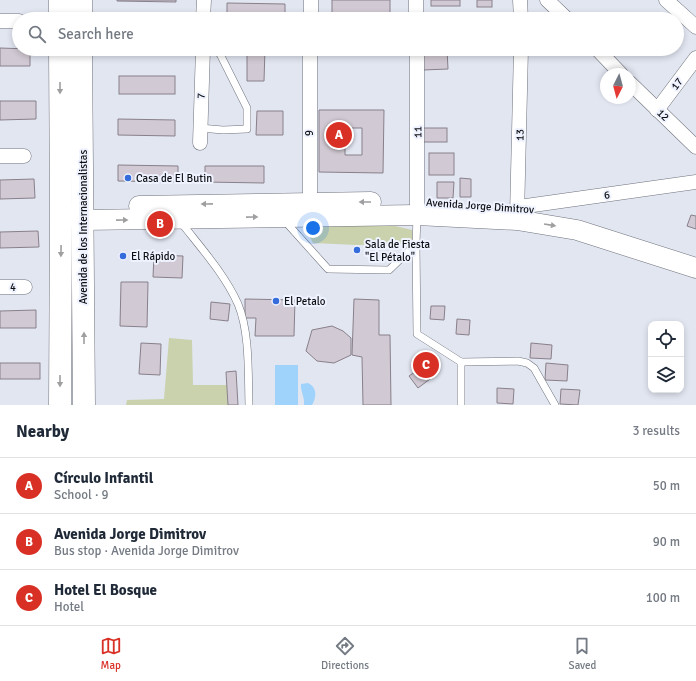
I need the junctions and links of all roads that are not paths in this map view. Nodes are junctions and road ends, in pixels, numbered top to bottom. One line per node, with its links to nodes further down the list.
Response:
1 (60, 0): 9 (highway)
2 (81, 0): 10 (highway)
3 (204, 0): 11 (street)
4 (311, 0): 12 (street)
5 (416, 0): 13 (street)
6 (520, 0): 14 (street)
7 (548, 0): 15 (street)
8 (666, 0): 16 (street)
9 (60, 12)
10 (81, 12)
11 (204, 12)
12 (310, 12)
13 (416, 12)
14 (521, 12)
15 (560, 12)
16 (679, 12)
17 (684, 16): 20 (street)
18 (0, 21): 19 (street)
19 (12, 21)
20 (696, 27)
21 (60, 56): 41 (highway, Avenida de los Internacionalistas, one-way to 41)
22 (81, 56): 42 (highway, Avenida de los Internacionalistas)
23 (202, 56): 33 (street, 7)
24 (221, 56): 33 (lane)
25 (310, 56): 40 (street, 9)
26 (417, 56): 39 (street, 11)
27 (521, 56): 43 (street, 13)
28 (604, 56): 30 (street)
29 (696, 58): 32 (street, 17)
30 (616, 68)
31 (636, 89): 32 (street, 12)
32 (657, 110): 35 (street, 12)
33 (200, 128): 34 (street, 7)
34 (200, 143)
35 (696, 147)
36 (0, 156): 37 (street)
37 (24, 156)
38 (696, 182): 43 (street, 6)
39 (418, 209): 40 (main road, Avenida Jorge Dimitrov); 43 (main road, Avenida Jorge Dimitrov); 46 (lane)
40 (310, 210): 42 (main road, Avenida Jorge Dimitrov, one-way to 42); 44 (main road, Avenida Jorge Dimitrov)
41 (61, 212): 42 (main road, Avenida Jorge Dimitrov); 52 (highway, Avenida de los Internacionalistas, one-way to 52)
42 (83, 214): 45 (main road, Avenida Jorge Dimitrov, one-way to 45); 53 (highway, Avenida de los Internacionalistas, one-way to 42)
43 (518, 214): 47 (main road, Avenida Jorge Dimitrov); 48 (main road, Avenida Jorge Dimitrov, one-way to 48)
44 (281, 217): 45 (main road, Avenida Jorge Dimitrov, one-way to 44); 46 (lane)
45 (178, 219): 54 (lane)
46 (416, 244): 51 (lane)
47 (696, 255)
48 (696, 268)
49 (0, 287): 50 (street, 4)
50 (25, 287)
51 (461, 362): 55 (lane); 56 (lane)
52 (60, 405)
53 (84, 405)
54 (249, 405)
55 (461, 405)
56 (555, 405)

